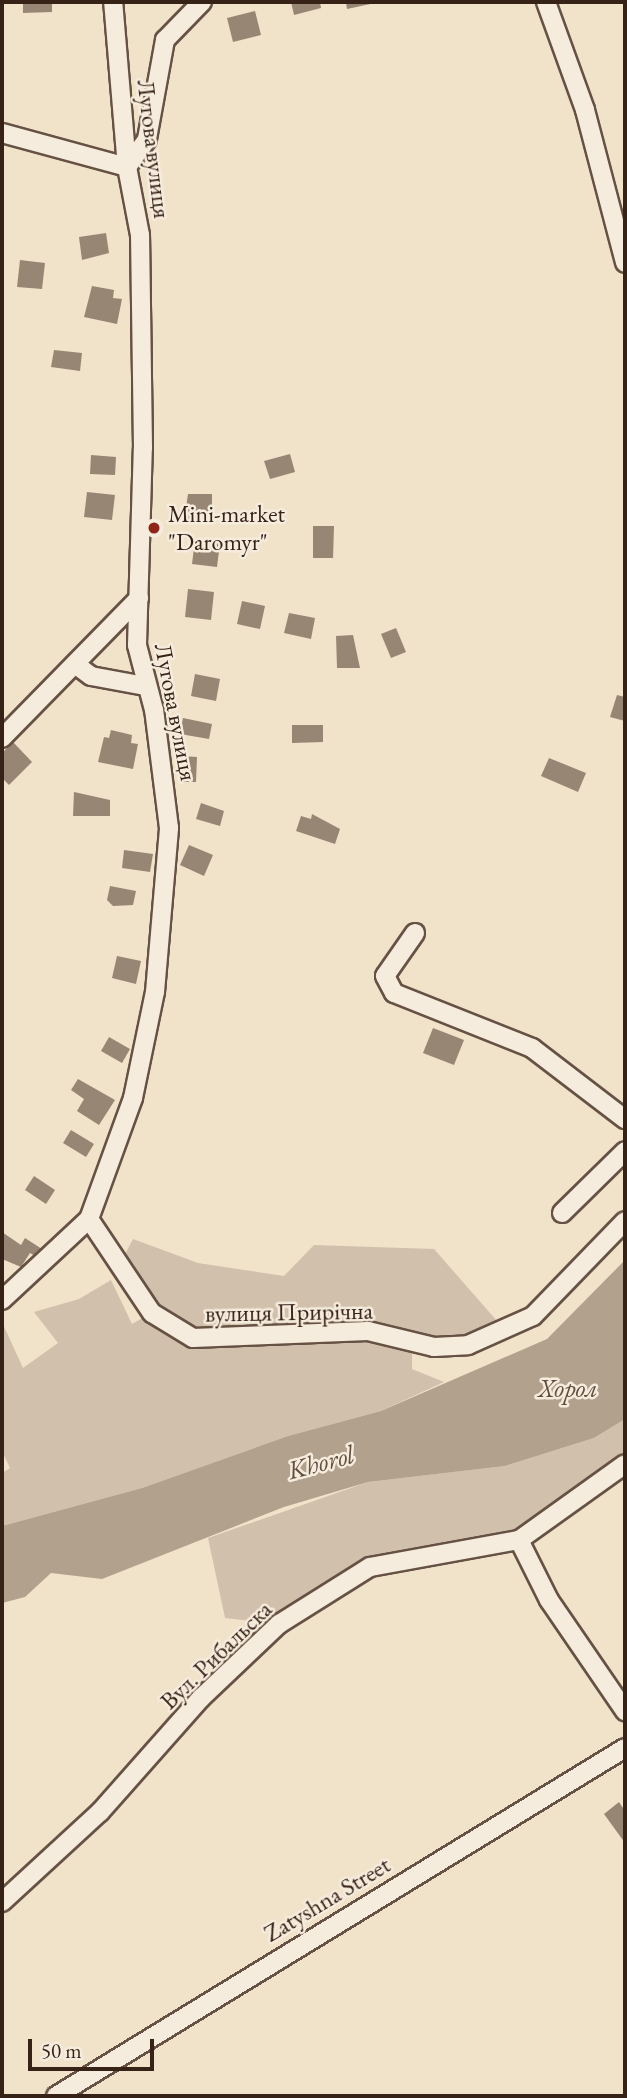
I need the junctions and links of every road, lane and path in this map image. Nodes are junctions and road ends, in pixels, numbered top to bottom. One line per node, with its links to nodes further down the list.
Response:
1 (113, 2): 5 (street, Лугова вулиця)
2 (202, 2): 5 (street)
3 (546, 2): 6 (street)
4 (2, 132): 5 (street)
5 (127, 167): 7 (street, Лугова вулиця)
6 (625, 263)
7 (139, 598): 8 (street); 9 (street, Лугова вулиця)
8 (75, 664): 9 (street); 10 (street)
9 (145, 687): 15 (street, Лугова вулиця)
10 (2, 738)
11 (415, 933): 12 (street)
12 (625, 1119)
13 (625, 1151): 14 (street)
14 (562, 1213)
15 (89, 1219): 16 (street, вулиця Прирічна); 17 (street, Лугова вулиця)
16 (625, 1222)
17 (2, 1300)
18 (625, 1464): 19 (street)
19 (520, 1540): 20 (street); 22 (street, Вул. Рибальска)
20 (625, 1711)
21 (625, 1748): 23 (street, Zatyshna Street)
22 (2, 1902)
23 (56, 2096)

